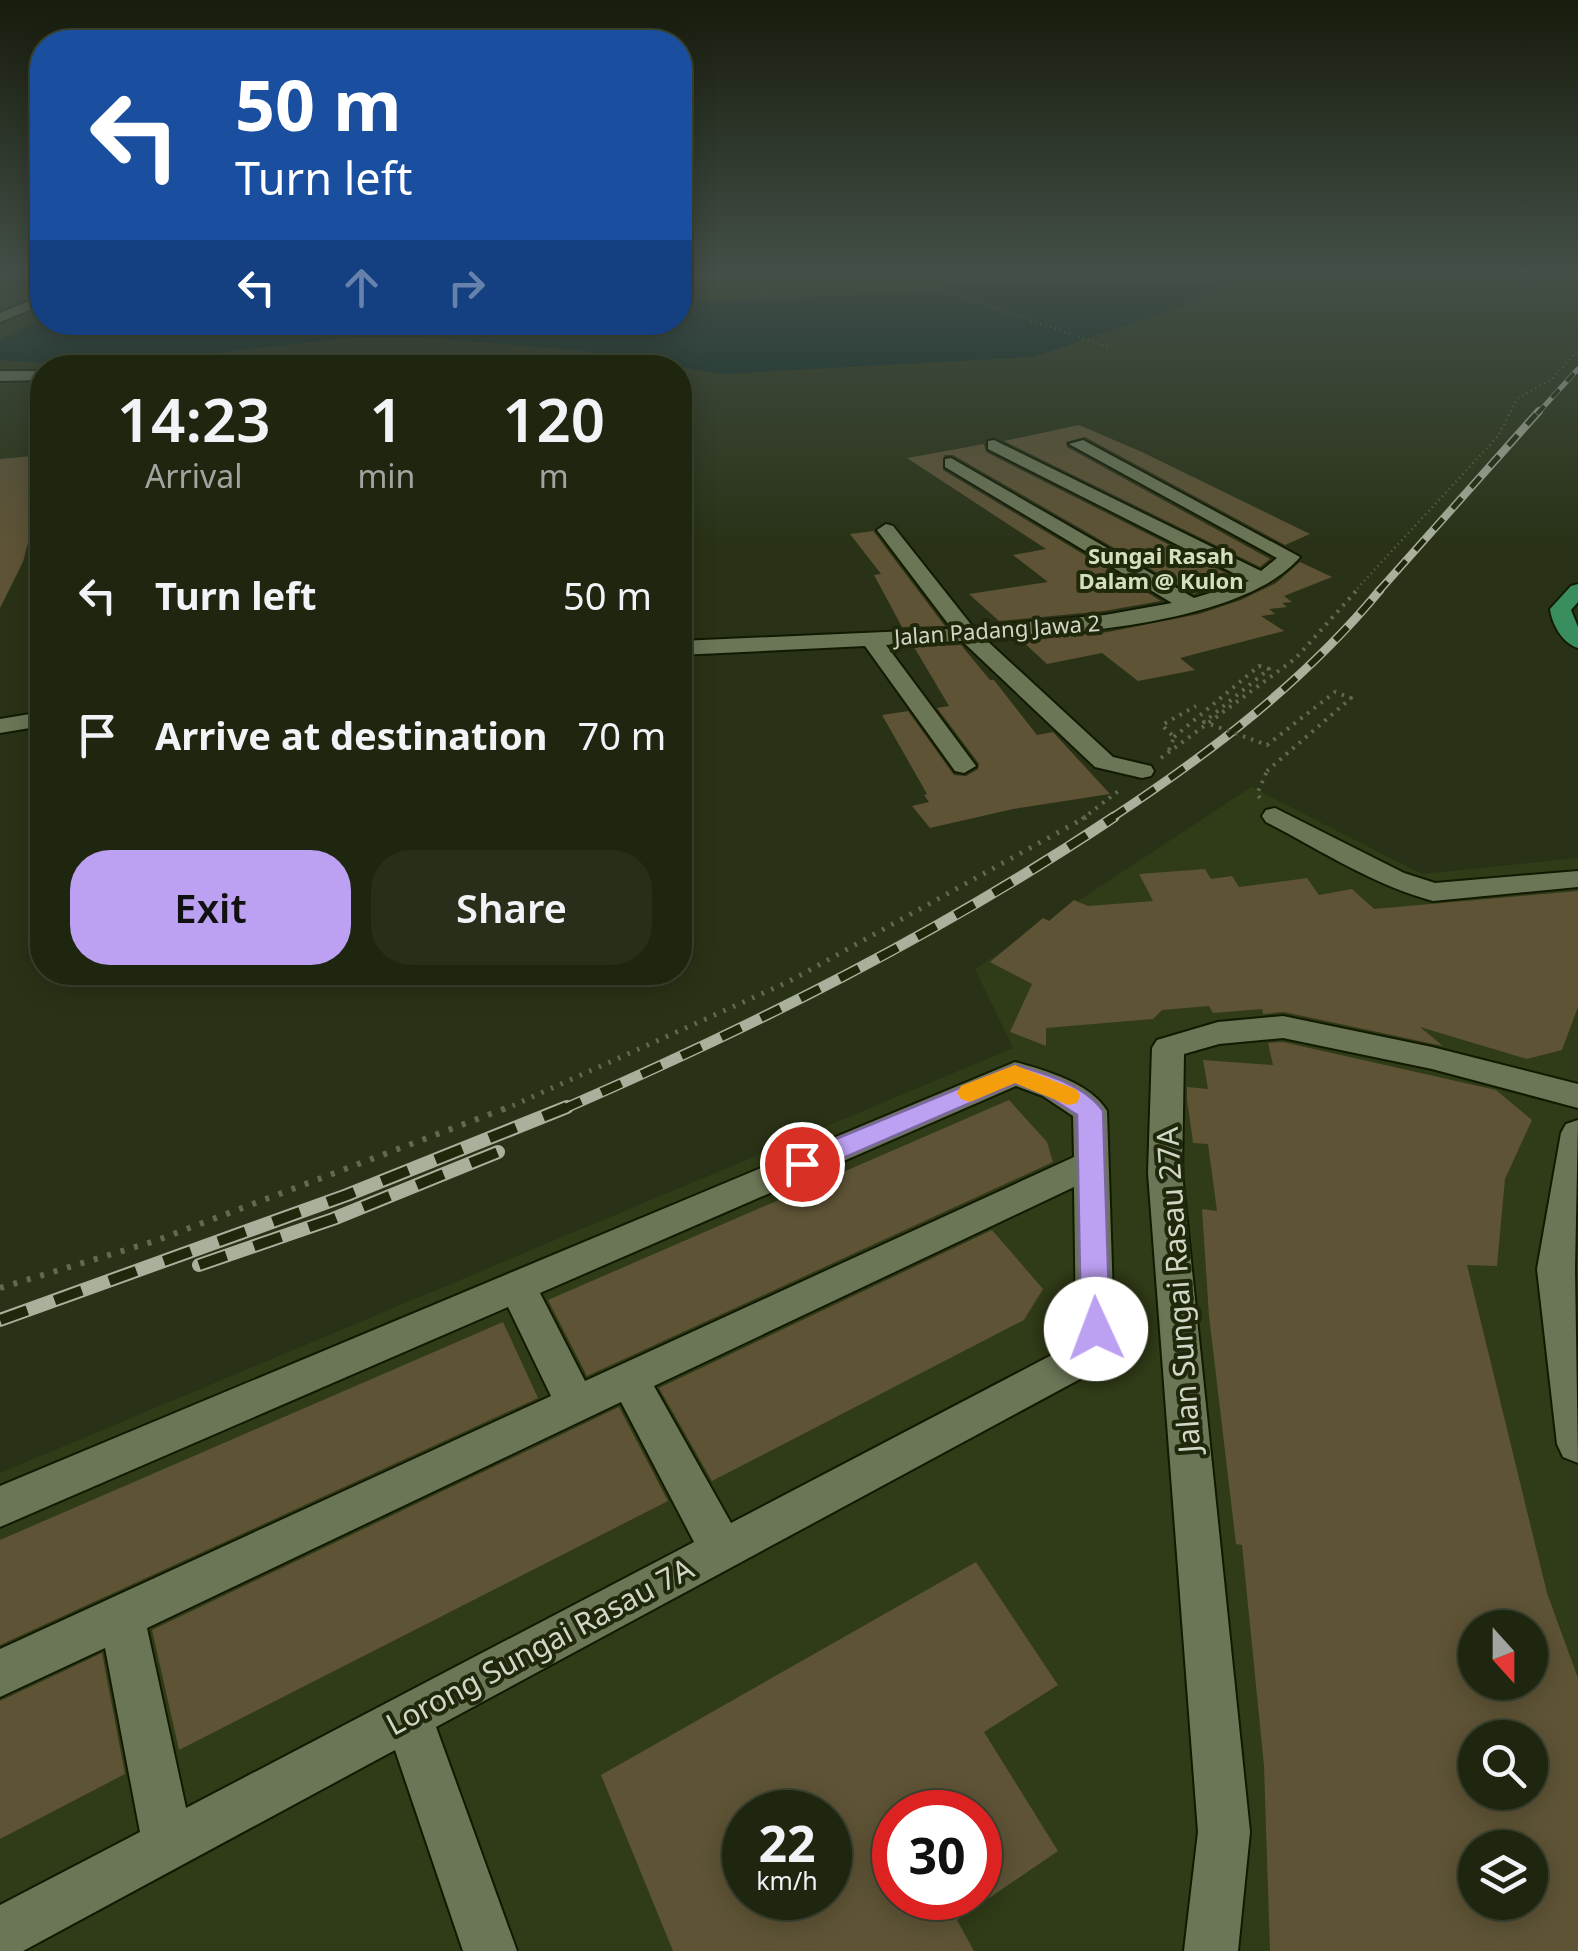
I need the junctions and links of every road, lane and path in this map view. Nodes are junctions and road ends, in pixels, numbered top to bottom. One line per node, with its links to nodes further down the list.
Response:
1 (1565, 364): 19 (path)
2 (0, 376): 3 (street)
3 (30, 376)
4 (1099, 437): 8 (street)
5 (994, 445): 8 (street)
6 (951, 463): 10 (street)
7 (886, 530): 11 (street)
8 (1263, 580): 10 (street, Jalan Padang Jawa 2)
9 (1578, 590): 13 (main road)
10 (1190, 606): 11 (street, Jalan Padang Jawa 2)
11 (966, 633): 12 (street, Jalan Padang Jawa 2); 22 (street)
12 (871, 640): 14 (street, Jalan Padang Jawa 2); 20 (street)
13 (1578, 642)
14 (692, 647)
15 (1196, 706): 18 (path)
16 (30, 721): 17 (street)
17 (0, 726)
18 (1174, 737): 19 (path); 21 (path, bridge)
19 (1168, 753): 22 (path)
20 (964, 766)
21 (1268, 770)
22 (1142, 771): 29 (path)
23 (1275, 816): 24 (street)
24 (1578, 878)
25 (1578, 1096): 41 (street, Jalan Sungai Rasau 27A)
26 (1578, 1134): 32 (street)
27 (1090, 1164): 28 (street); 30 (street); 34 (street, Lorong Sungai Rasau 7A)
28 (518, 1286): 31 (street); 33 (street)
29 (0, 1288)
30 (629, 1379): 31 (street); 34 (street)
31 (576, 1404): 35 (street)
32 (1578, 1444)
33 (0, 1507)
34 (722, 1550): 37 (street, Lorong Sungai Rasau 7A)
35 (122, 1616): 36 (street); 38 (street)
36 (0, 1673)
37 (408, 1717): 38 (street, Lorong Sungai Rasau 7A); 40 (street)
38 (168, 1845): 39 (street, Lorong Sungai Rasau 7A)
39 (0, 1934)
40 (490, 1951)
41 (1211, 1951)

